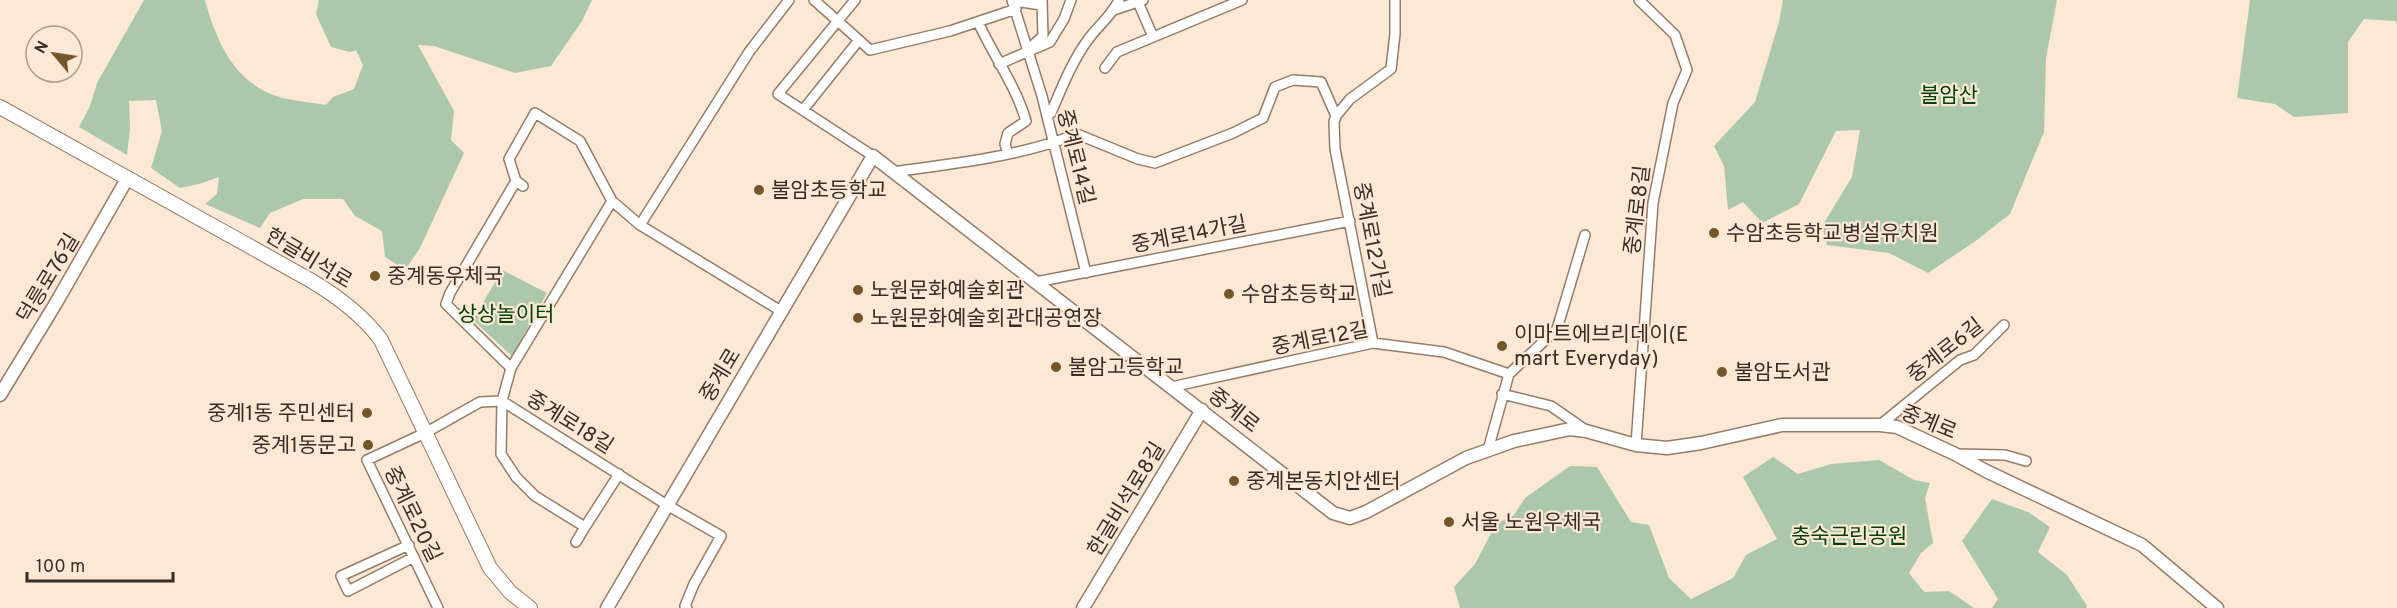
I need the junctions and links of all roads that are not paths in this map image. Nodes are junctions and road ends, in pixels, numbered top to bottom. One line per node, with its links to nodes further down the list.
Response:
1 (789, 0): 31 (street)
2 (814, 0): 13 (street)
3 (855, 0): 13 (street)
4 (1071, 0): 17 (street)
5 (1119, 0): 12 (street)
6 (1242, 0): 15 (street)
7 (1395, 0): 23 (street)
8 (1639, 0): 48 (street, 중계로8길)
9 (1141, 1): 12 (street); 15 (street)
10 (1014, 3): 11 (street); 14 (street); 17 (street, 중계로14길)
11 (1042, 3): 17 (street)
12 (1114, 10): 22 (street)
13 (837, 21): 16 (street); 21 (street)
14 (978, 22): 16 (street); 18 (street)
15 (1153, 37): 19 (street)
16 (859, 40): 21 (street)
17 (1028, 50): 18 (street); 22 (street, 중계로14길)
18 (999, 64): 25 (street)
19 (1105, 68)
20 (0, 107): 28 (main road, 한글비석로)
21 (803, 110): 26 (street)
22 (1047, 116): 24 (street, 중계로14길)
23 (1336, 116): 24 (street); 30 (street, 중계로12가길)
24 (1053, 143): 25 (street); 33 (street, 중계로14길)
25 (1008, 154): 27 (street)
26 (873, 156): 27 (street, 중계로); 35 (street, 중계로)
27 (893, 172): 34 (street, 중계로)
28 (127, 179): 42 (street, 덕릉로76길); 47 (main road, 한글비석로)
29 (612, 201): 31 (street); 38 (street); 38 (street)
30 (1350, 221): 33 (street, 중계로14가길); 37 (street, 중계로12가길)
31 (640, 225): 35 (street)
32 (1585, 235): 39 (street)
33 (1086, 273): 34 (street, 중계로14가길)
34 (1036, 282): 40 (street, 중계로)
35 (782, 311): 53 (street, 중계로)
36 (2004, 326): 45 (street, 중계로6길)
37 (1373, 343): 39 (street, 중계로12길); 40 (street, 중계로12길)
38 (511, 368): 43 (street)
39 (1509, 374): 41 (street)
40 (1172, 387): 44 (street, 중계로)
41 (1502, 394): 46 (street, 중계로); 49 (street)
42 (0, 395)
43 (502, 401): 47 (street, 중계로18길); 52 (street, 중계로18길); 54 (street, 중계로18길)
44 (1202, 410): 49 (street, 중계로); 62 (street, 한글비석로8길)
45 (1880, 425): 48 (street, 중계로); 50 (street, 중계로)
46 (1586, 431): 48 (street, 중계로); 49 (street, 중계로)
47 (425, 432): 56 (street, 중계로20길); 59 (main road, 한글비석로)
48 (1636, 445)
49 (1488, 450)
50 (1955, 454): 51 (street); 63 (street, 중계로)
51 (2026, 461)
52 (619, 474): 53 (street, 중계로18길); 54 (street, 중계로18길)
53 (667, 505): 60 (street, 중계로); 61 (street, 중계로18길)
54 (585, 527): 55 (street)
55 (576, 542)
56 (409, 545): 57 (street, 중계로20길); 57 (street)
57 (414, 557): 58 (street, 중계로20길)
58 (438, 608)
59 (530, 608)
60 (607, 608)
61 (687, 608)
62 (1083, 608)
63 (2217, 608)

